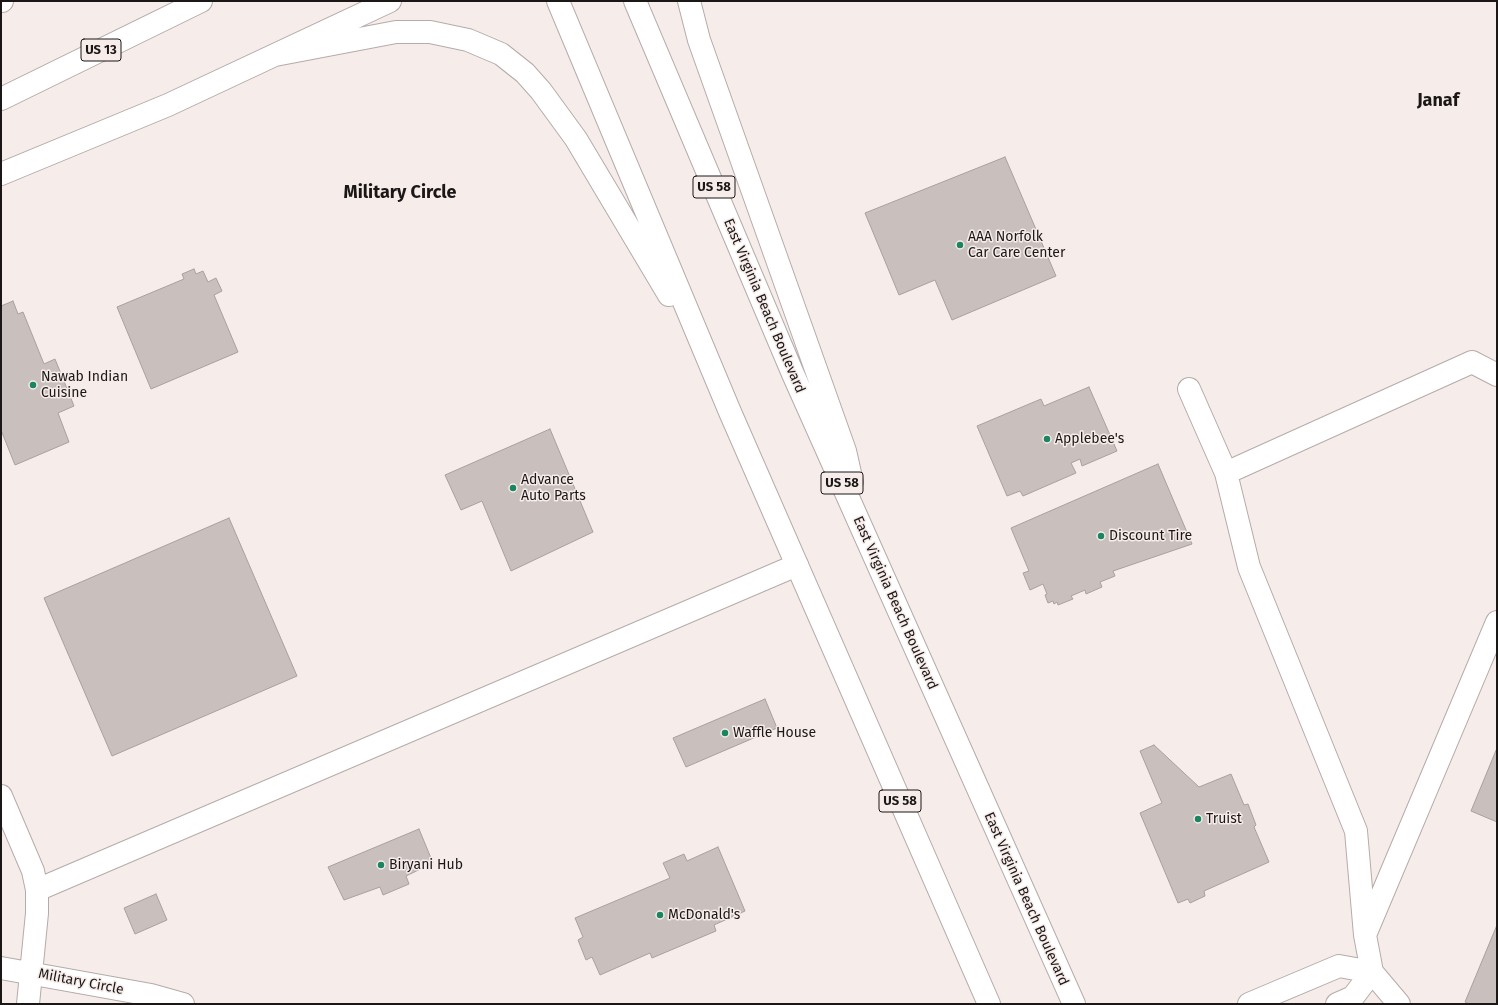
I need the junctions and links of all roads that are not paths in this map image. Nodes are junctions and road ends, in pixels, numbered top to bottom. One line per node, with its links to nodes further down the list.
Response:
1 (201, 1): 7 (main road, US 13)
2 (390, 1): 6 (main road)
3 (558, 1): 9 (main road, US 58)
4 (635, 1): 13 (main road, East Virginia Beach Boulevard / US 58)
5 (689, 1): 13 (main road)
6 (274, 55): 8 (main road); 9 (main road)
7 (1, 99)
8 (1, 174)
9 (709, 363): 14 (main road, US 58)
10 (1497, 375): 12 (main road)
11 (1189, 389): 12 (main road)
12 (1226, 473): 18 (main road)
13 (861, 526): 25 (main road, East Virginia Beach Boulevard / US 58)
14 (797, 565): 17 (main road); 24 (main road, US 58)
15 (1497, 622): 18 (main road)
16 (1, 796): 17 (main road)
17 (37, 890): 20 (main road)
18 (1365, 935): 21 (main road)
19 (1, 968): 20 (main road, Military Circle)
20 (30, 972): 22 (main road); 23 (main road, Military Circle)
21 (1372, 972): 26 (main road); 27 (main road); 28 (main road)
22 (28, 1004)
23 (183, 1004)
24 (989, 1004)
25 (1074, 1004)
26 (1249, 1004)
27 (1337, 1004)
28 (1399, 1004)

